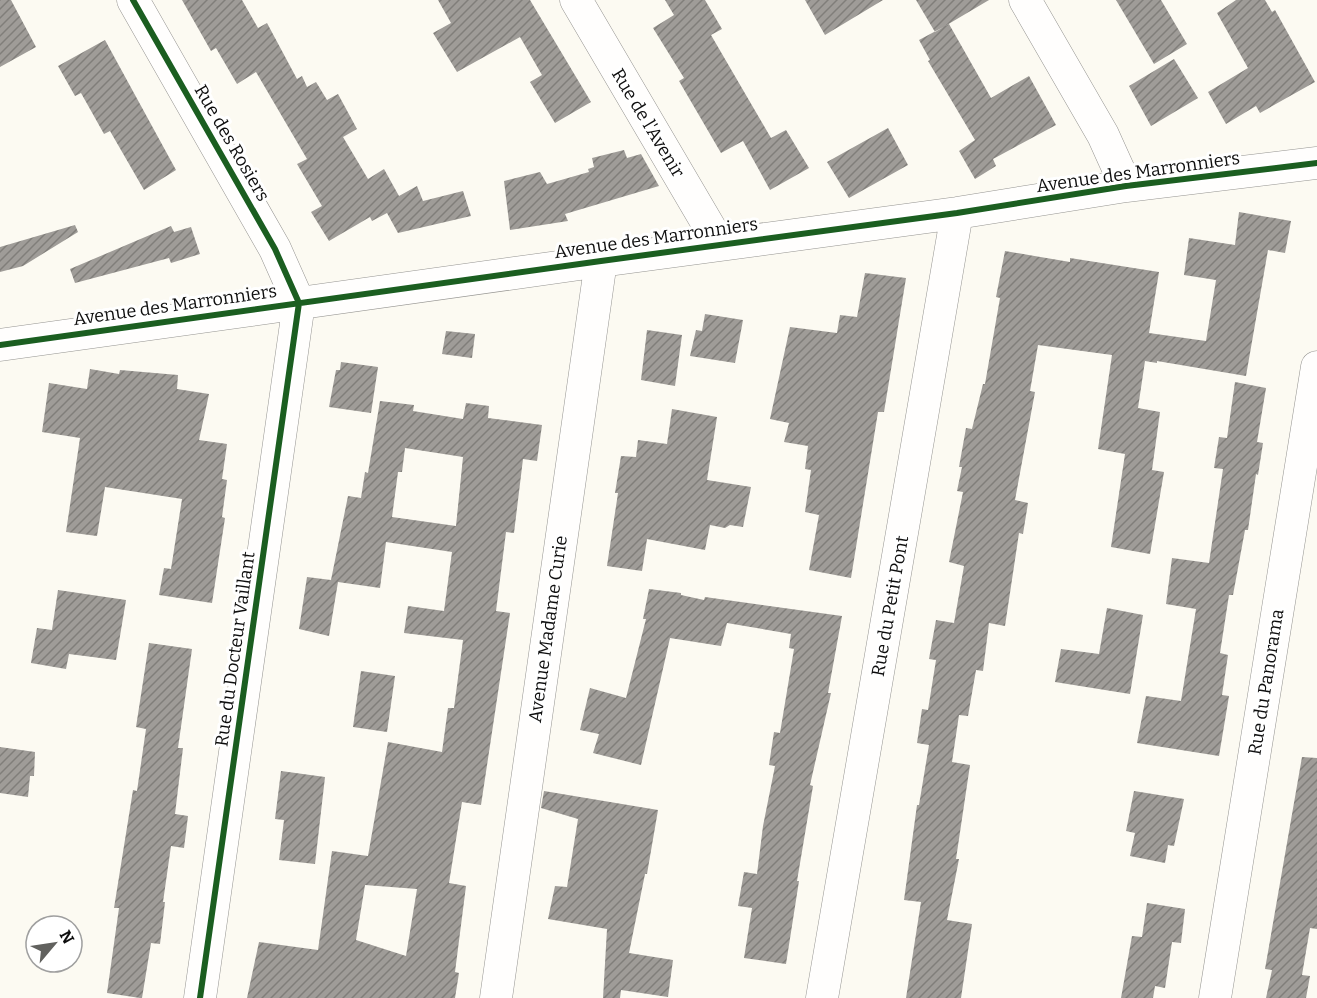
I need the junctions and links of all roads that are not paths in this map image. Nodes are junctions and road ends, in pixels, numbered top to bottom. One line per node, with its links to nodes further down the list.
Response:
1 (133, 0): 9 (street, Rue des Rosiers)
2 (576, 0): 7 (street, Rue de l'Avenir)
3 (1025, 0): 5 (street)
4 (1317, 164): 5 (street, Avenue des Marronniers)
5 (1126, 186): 6 (street, Avenue des Marronniers)
6 (957, 213): 7 (street, Avenue des Marronniers); 14 (street, Rue du Petit Pont)
7 (720, 245): 8 (street, Avenue des Marronniers)
8 (601, 261): 9 (street, Avenue des Marronniers); 13 (street, Avenue Madame Curie)
9 (299, 303): 10 (street, Avenue des Marronniers); 12 (street, Rue du Docteur Vaillant)
10 (0, 345)
11 (1317, 367): 15 (street, Rue du Panorama)
12 (200, 998)
13 (496, 998)
14 (822, 998)
15 (1215, 998)

